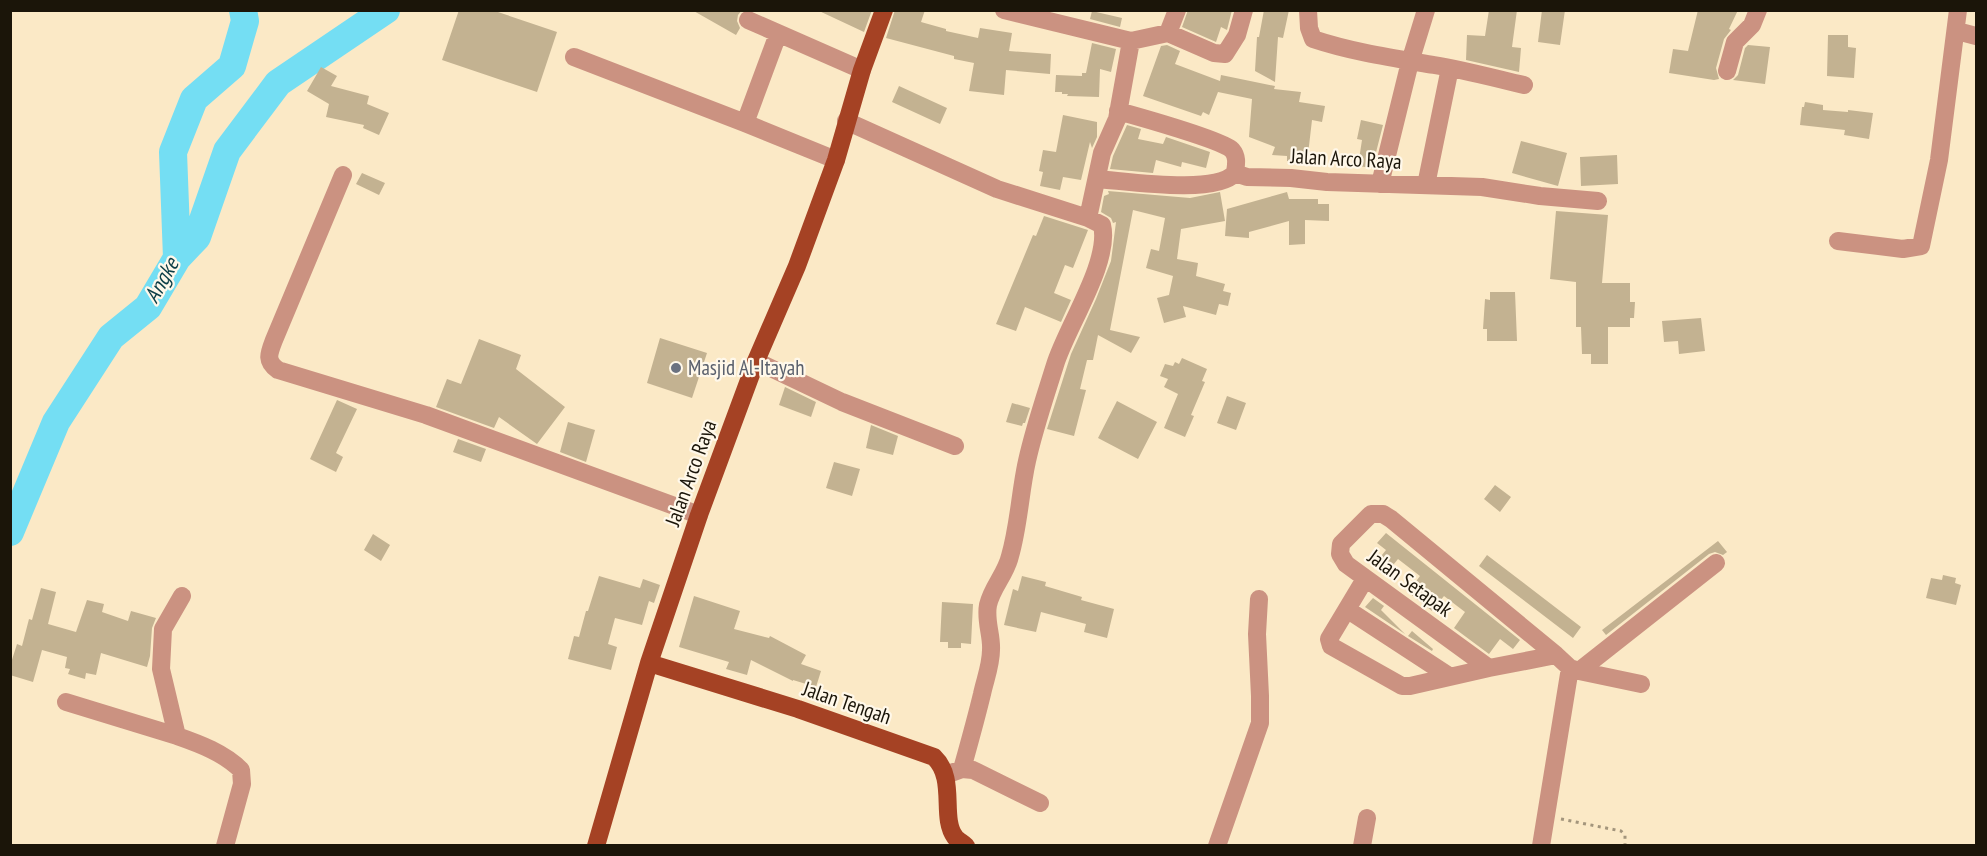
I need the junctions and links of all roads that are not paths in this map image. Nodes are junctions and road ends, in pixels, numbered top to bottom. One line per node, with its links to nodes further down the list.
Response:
1 (884, 10): 18 (main road, Jalan Arco Raya)
2 (1004, 10): 14 (street)
3 (1177, 10): 11 (street)
4 (1244, 10): 11 (street)
5 (1308, 10): 16 (street)
6 (1426, 10): 16 (street)
7 (1758, 10): 19 (street)
8 (1958, 10): 10 (street)
9 (748, 20): 12 (street)
10 (1957, 30): 13 (street); 32 (street)
11 (1168, 33): 14 (street)
12 (778, 34): 18 (street); 23 (street)
13 (1977, 36)
14 (1131, 41): 21 (street)
15 (574, 57): 23 (street)
16 (1410, 62): 17 (street); 28 (street)
17 (1450, 68): 20 (street); 29 (street)
18 (862, 70): 22 (main road, Jalan Arco Raya)
19 (1727, 71)
20 (1524, 85)
21 (1118, 111): 25 (street); 27 (street)
22 (846, 121): 24 (main road, Jalan Arco Raya); 31 (street)
23 (745, 123): 24 (street)
24 (836, 160): 33 (main road, Jalan Arco Raya)
25 (1235, 172): 27 (street); 28 (street, Jalan Arco Raya)
26 (343, 175): 35 (street)
27 (1097, 179): 31 (street)
28 (1380, 184): 29 (street, Jalan Arco Raya)
29 (1426, 185): 30 (street, Jalan Arco Raya)
30 (1598, 201)
31 (1088, 218): 48 (street)
32 (1838, 241)
33 (756, 361): 34 (street); 35 (main road, Jalan Arco Raya)
34 (955, 446)
35 (699, 515): 41 (main road, Jalan Arco Raya)
36 (1716, 563): 42 (street)
37 (1365, 579): 40 (street); 42 (street, Jalan Setapak); 43 (street, Jalan Setapak)
38 (182, 596): 47 (street)
39 (1259, 599): 54 (street)
40 (1348, 609): 44 (street); 44 (street)
41 (649, 663): 48 (main road, Jalan Tengah); 53 (main road, Jalan Arco Raya)
42 (1568, 665): 43 (street); 45 (street); 56 (street)
43 (1489, 668): 44 (street)
44 (1449, 676)
45 (1641, 684)
46 (66, 702): 47 (street)
47 (177, 736): 52 (street)
48 (954, 772): 49 (street); 51 (main road)
49 (1040, 803)
50 (1367, 818): 55 (street)
51 (963, 844)
52 (225, 846)
53 (596, 846)
54 (1217, 846)
55 (1362, 846)
56 (1540, 846)

